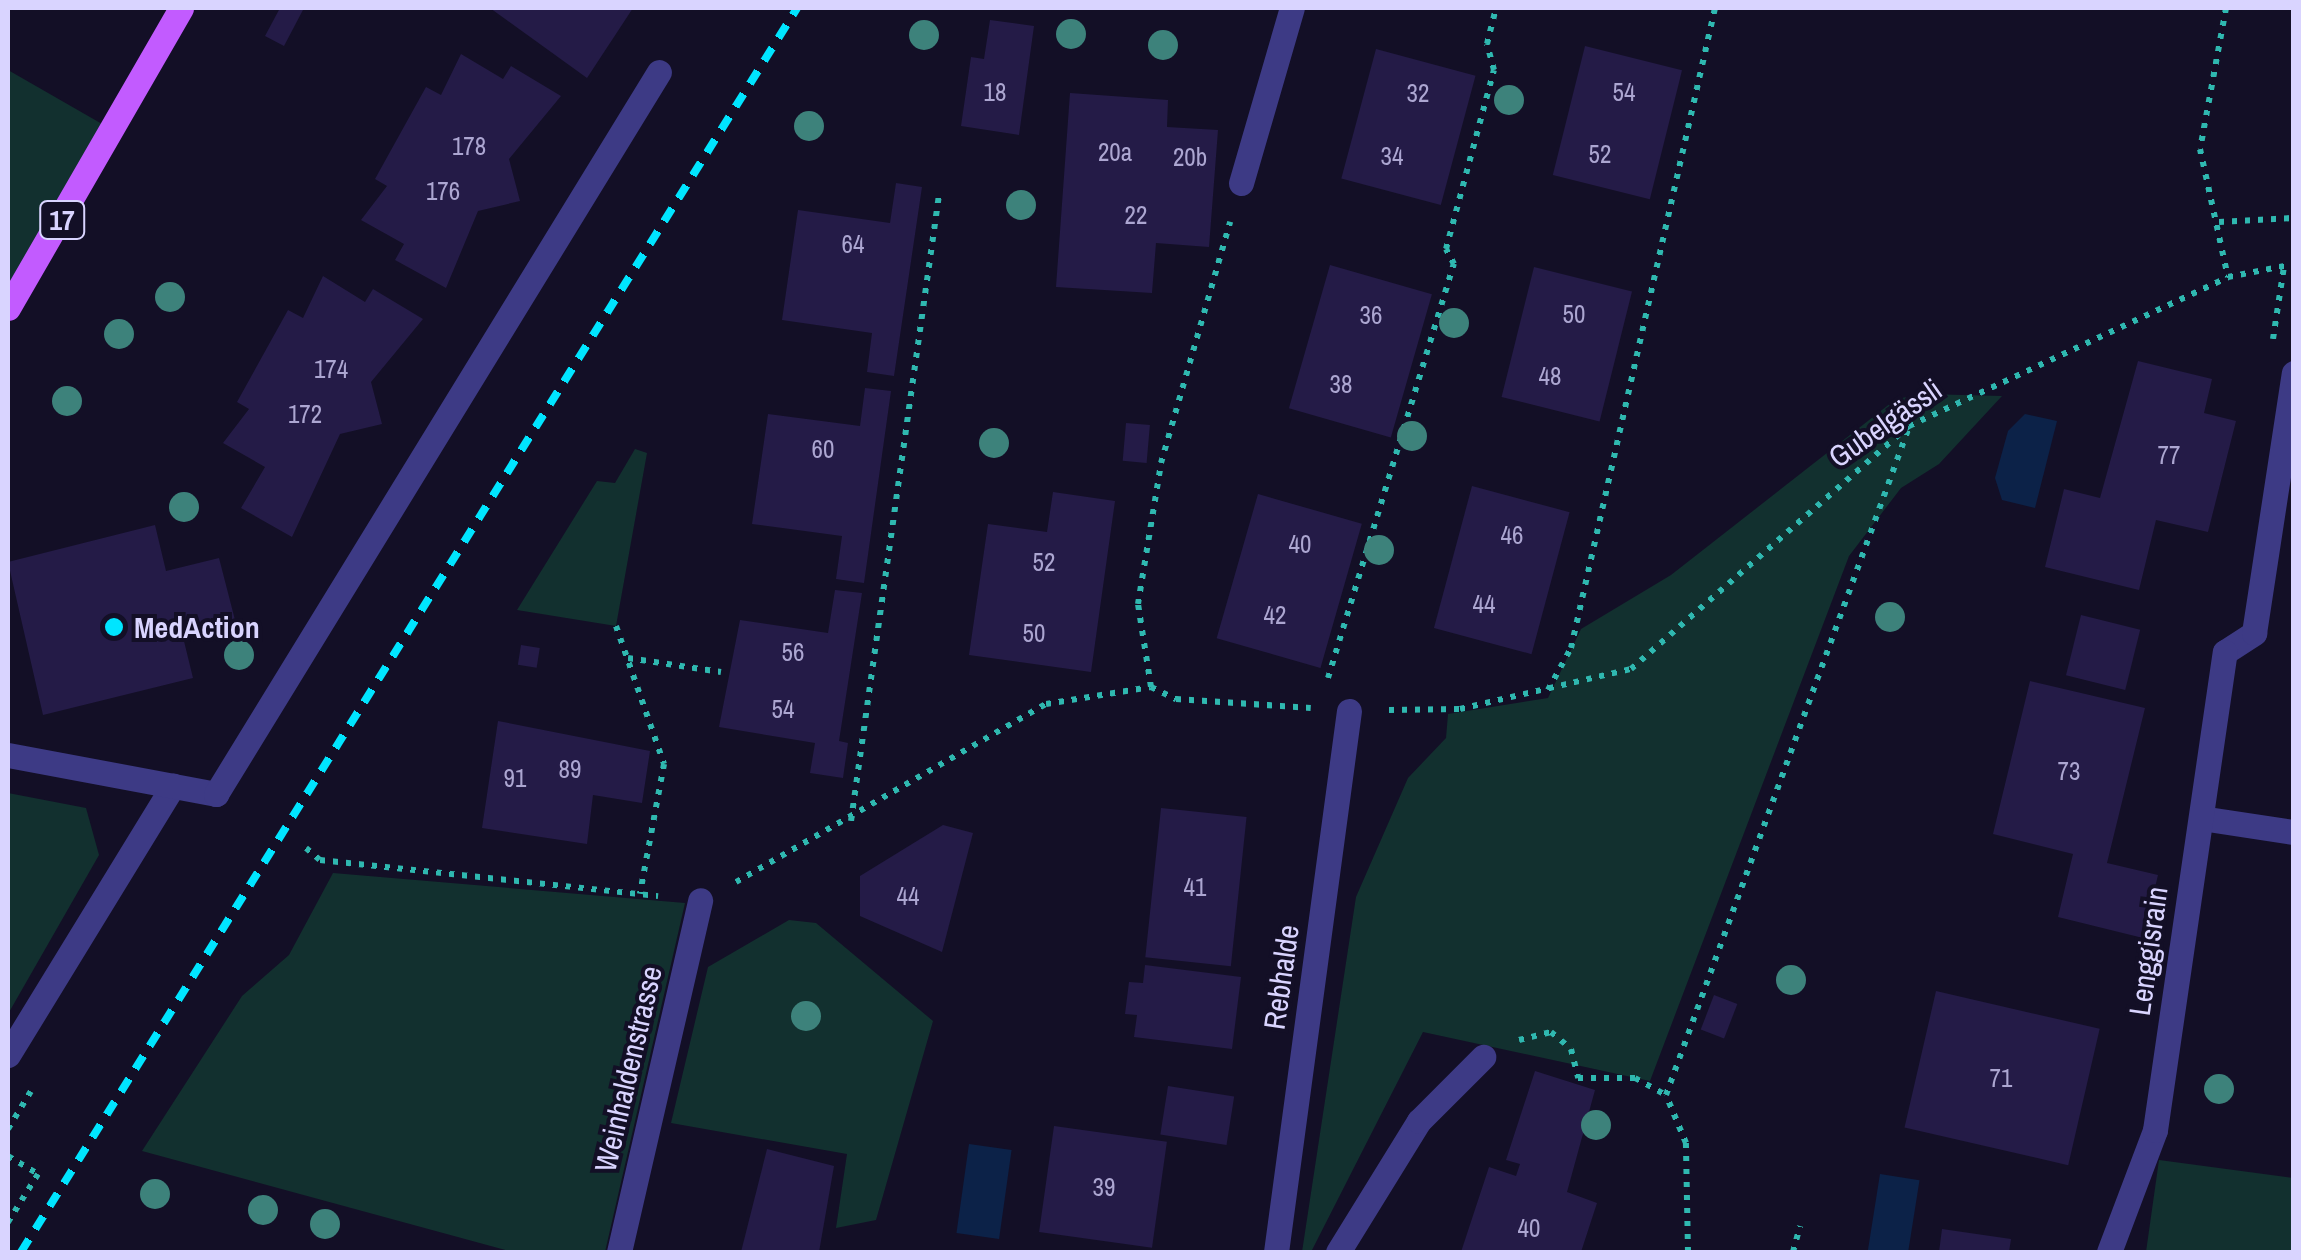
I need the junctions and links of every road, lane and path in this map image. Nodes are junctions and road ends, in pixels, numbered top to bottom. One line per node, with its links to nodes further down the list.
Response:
1 (182, 8): 13 (main road, 17)
2 (1292, 8): 7 (street)
3 (1496, 8): 19 (path)
4 (1715, 8): 20 (path)
5 (2226, 8): 10 (path)
6 (660, 72): 23 (street)
7 (1242, 183): 19 (path)
8 (939, 195): 25 (path)
9 (2294, 218): 10 (path)
10 (2219, 222): 12 (path)
11 (2294, 264): 12 (path, Gubelgässli)
12 (2228, 277): 15 (path, Gubelgässli)
13 (8, 308)
14 (2294, 373): 24 (street, Lenggisrain)
15 (1910, 426): 20 (path, Gubelgässli); 32 (path)
16 (616, 626): 17 (path)
17 (627, 658): 18 (path); 28 (path)
18 (721, 672)
19 (1151, 687): 25 (path)
20 (1547, 691): 21 (path, Gubelgässli)
21 (1349, 711): 37 (street, Rebhalde)
22 (8, 755): 23 (street)
23 (174, 786): 30 (street)
24 (2201, 818): 26 (street); 41 (street, Lenggisrain)
25 (851, 822): 29 (path)
26 (2294, 832)
27 (306, 848): 28 (path)
28 (640, 894): 29 (path)
29 (700, 900): 36 (street, Weinhaldenstrasse)
30 (8, 1055)
31 (1483, 1057): 32 (path); 38 (street)
32 (1666, 1096): 39 (path)
33 (8, 1156): 34 (path)
34 (8, 1222)
35 (1800, 1226): 40 (path)
36 (618, 1252)
37 (1276, 1252)
38 (1338, 1252)
39 (1688, 1252)
40 (1793, 1252)
41 (2109, 1252)

